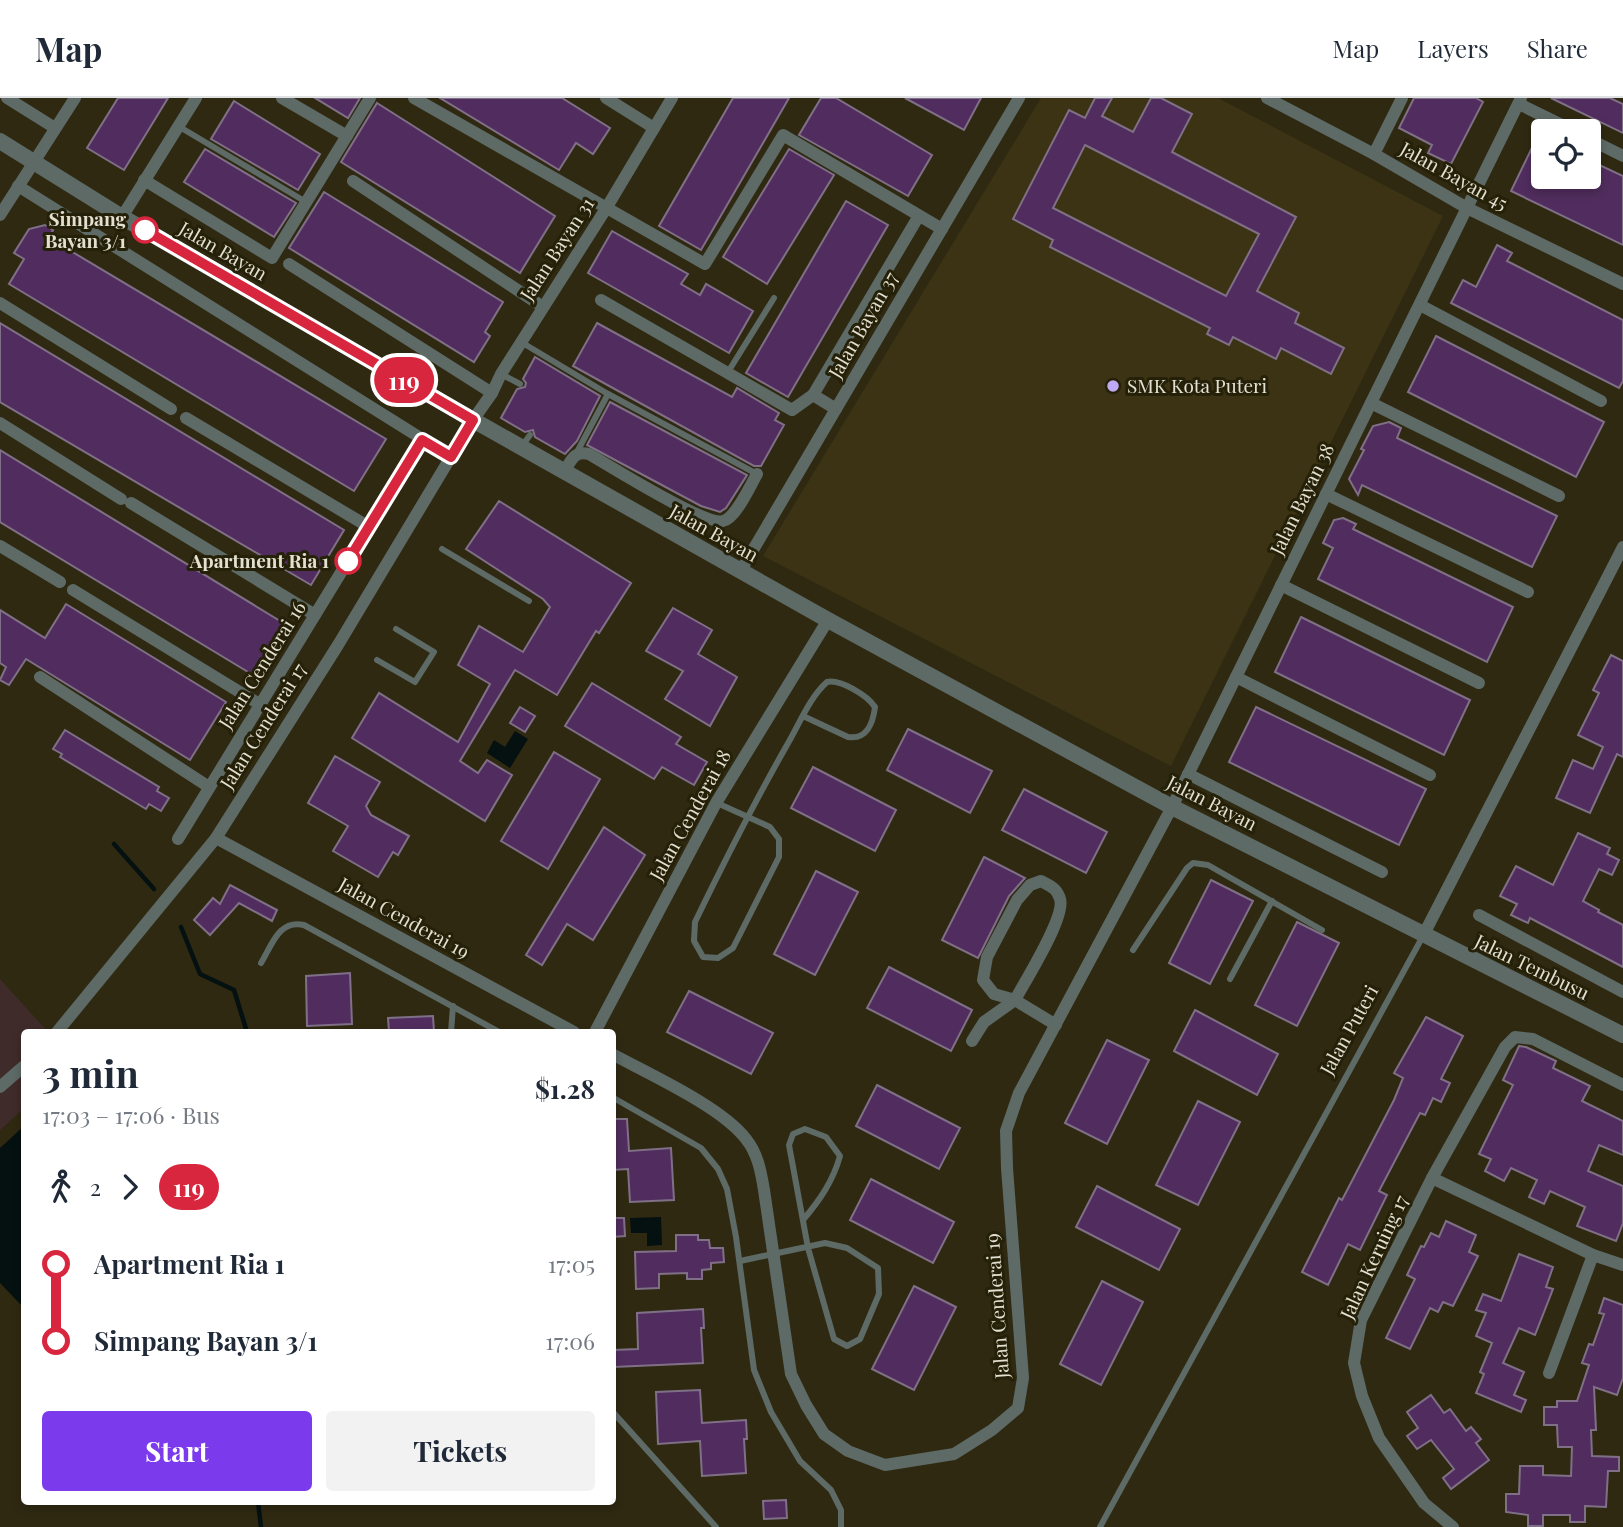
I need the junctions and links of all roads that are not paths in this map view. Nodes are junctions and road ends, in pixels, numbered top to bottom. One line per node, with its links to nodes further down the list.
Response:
1 (7, 98): 16 (street)
2 (75, 98): 16 (street)
3 (196, 98): 15 (street)
4 (282, 98): 18 (street)
5 (370, 98): 18 (street)
6 (414, 98): 28 (street)
7 (606, 98): 17 (street)
8 (672, 98): 17 (street, Jalan Bayan 31)
9 (1019, 98): 33 (street, Jalan Bayan 37)
10 (1267, 98): 13 (street, Jalan Bayan 45)
11 (1402, 98): 21 (street)
12 (1520, 101): 14 (street); 29 (street, Jalan Bayan 38)
13 (1289, 103): 21 (street, Jalan Bayan 45)
14 (1552, 119)
15 (178, 126): 24 (street); 27 (lane)
16 (55, 128): 23 (street)
17 (654, 128): 28 (street, Jalan Bayan 31)
18 (347, 136): 27 (street)
19 (0, 141): 23 (street, Jalan Bayan)
20 (1601, 145): 22 (street)
21 (1374, 154): 29 (street, Jalan Bayan 45)
22 (1623, 156)
23 (33, 161): 26 (street); 31 (street, Jalan Bayan)
24 (144, 180): 27 (street); 31 (street)
25 (353, 181): 40 (street)
26 (18, 186): 30 (street); 55 (street)
27 (307, 202)
28 (607, 207): 33 (street); 40 (street, Jalan Bayan 31)
29 (1467, 208): 35 (street, Jalan Bayan 45); 39 (street, Jalan Bayan 38)
30 (0, 215)
31 (122, 217): 53 (street, Jalan Bayan)
32 (916, 219): 47 (street)
33 (942, 229): 51 (street, Jalan Bayan 37)
34 (289, 264): 45 (street)
35 (1623, 284)
36 (774, 298): 42 (lane)
37 (601, 300): 42 (street)
38 (0, 303): 50 (street)
39 (1420, 305): 48 (street); 49 (street, Jalan Bayan 38)
40 (543, 307): 41 (street, Jalan Bayan 31)
41 (521, 342): 43 (street, Jalan Bayan 31); 46 (lane)
42 (728, 372): 47 (street)
43 (501, 374): 44 (lane); 45 (street, Jalan Bayan 31)
44 (520, 384)
45 (492, 393): 53 (street, Jalan Bayan 31)
46 (608, 394): 56 (lane); 59 (lane)
47 (813, 395): 51 (street)
48 (1601, 401)
49 (1371, 403): 60 (street, Jalan Bayan 38); 61 (street)
50 (171, 409)
51 (836, 409): 66 (street, Jalan Bayan 37)
52 (186, 418): 62 (street)
53 (473, 420): 57 (street, Jalan Cenderai 17); 58 (street, Jalan Bayan)
54 (0, 423): 72 (street)
55 (422, 440): 57 (street); 62 (street, Jalan Cenderai 16)
56 (576, 454): 58 (street); 59 (street)
57 (451, 457): 87 (street, Jalan Cenderai 17)
58 (564, 472): 66 (street, Jalan Bayan)
59 (757, 474)
60 (1326, 494): 68 (street, Jalan Bayan 38); 70 (street)
61 (1559, 496)
62 (369, 527): 72 (street, Jalan Cenderai 16)
63 (0, 546): 67 (street)
64 (1623, 547): 93 (street, Jalan Puteri)
65 (442, 549): 71 (lane)
66 (740, 572): 73 (street, Jalan Bayan)
67 (60, 582)
68 (1281, 585): 77 (street, Jalan Bayan 38); 78 (street)
69 (73, 590): 79 (street)
70 (1528, 592)
71 (529, 601)
72 (315, 615): 79 (street, Jalan Cenderai 16)
73 (828, 620): 84 (street, Jalan Cenderai 18); 85 (street, Jalan Bayan)
74 (396, 629): 75 (lane)
75 (377, 660)
76 (40, 677): 83 (street)
77 (1236, 677): 81 (street, Jalan Bayan 38); 82 (street)
78 (1479, 683)
79 (261, 705): 83 (street, Jalan Cenderai 16)
80 (803, 716): 80 (lane); 86 (lane)
81 (1188, 774): 85 (street, Jalan Bayan 38); 89 (street)
82 (1430, 775)
83 (209, 787): 88 (street, Jalan Cenderai 16)
84 (716, 803): 86 (lane); 105 (street, Jalan Cenderai 18)
85 (1172, 807): 93 (street, Jalan Bayan); 100 (street, Jalan Cenderai 19)
86 (747, 815): 86 (lane)
87 (216, 838): 101 (street, Jalan Cenderai 17); 104 (street, Jalan Cenderai 19)
88 (178, 839)
89 (1382, 872)
90 (1272, 901): 92 (lane); 94 (lane); 96 (lane)
91 (1479, 915): 97 (street)
92 (1322, 930)
93 (1423, 936): 106 (street, Jalan Tembusu); 124 (lane, Jalan Puteri)
94 (1133, 950)
95 (261, 963): 99 (lane)
96 (1230, 979)
97 (1623, 992)
98 (1015, 1000): 98 (street); 100 (street); 107 (street)
99 (453, 1006): 102 (lane); 103 (lane)
100 (1056, 1025): 117 (street, Jalan Cenderai 19)
101 (59, 1029)
102 (451, 1029)
103 (494, 1029)
104 (568, 1029)
105 (597, 1029)
106 (1623, 1035)
107 (972, 1041)
108 (616, 1056): 117 (street, Jalan Cenderai 19)
109 (21, 1069): 111 (street)
110 (1623, 1085): 113 (street, Jalan Keruing 17)
111 (0, 1087)
112 (616, 1099): 118 (lane)
113 (1432, 1178): 116 (street); 125 (street, Jalan Keruing 17)
114 (803, 1220): 114 (lane); 115 (lane)
115 (808, 1248): 115 (lane); 117 (lane)
116 (1593, 1255): 119 (street); 120 (street)
117 (774, 1256): 118 (lane)
118 (740, 1261): 123 (lane)
119 (1623, 1265)
120 (1549, 1373)
121 (616, 1415): 122 (lane)
122 (716, 1527)
123 (841, 1527)
124 (1100, 1527)
125 (1453, 1527)

